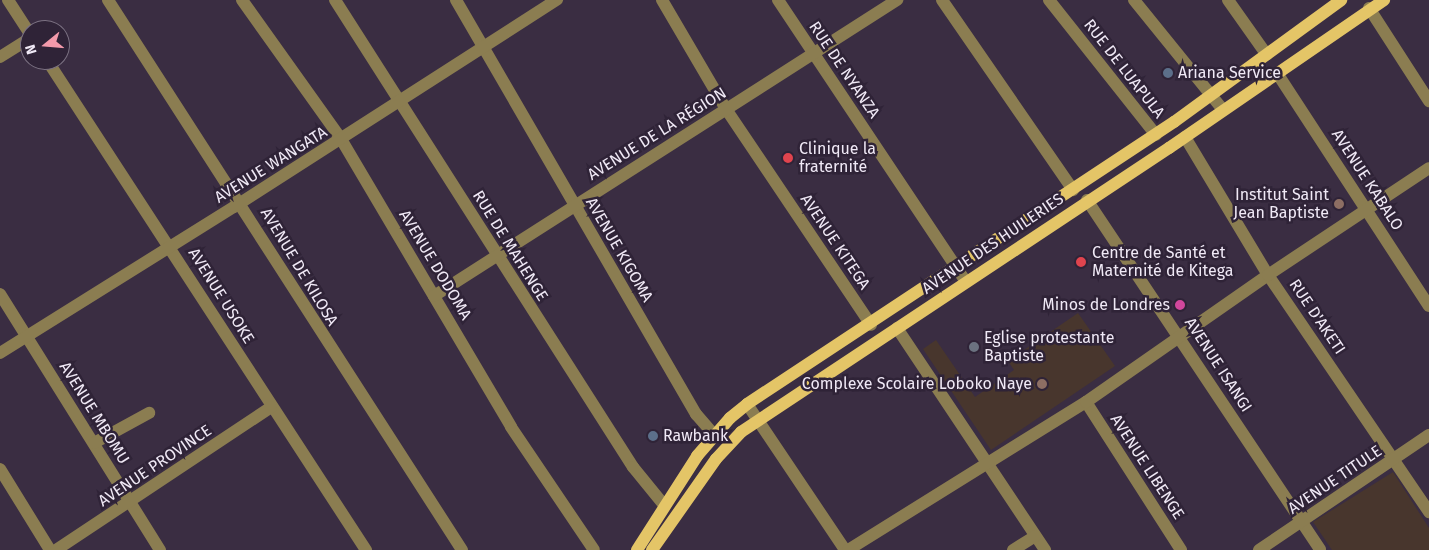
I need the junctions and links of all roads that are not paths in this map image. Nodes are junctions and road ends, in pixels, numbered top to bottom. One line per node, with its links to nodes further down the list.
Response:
1 (8, 0): 17 (street)
2 (108, 0): 36 (street, AVENUE DE KILOSA)
3 (242, 0): 32 (street, AVENUE DODOMA)
4 (335, 0): 26 (street, RUE DE MAHENGE)
5 (456, 0): 19 (street, AVENUE KIGOMA)
6 (557, 0): 19 (street, AVENUE WANGATA)
7 (662, 0): 28 (street, AVENUE KITEGA)
8 (778, 0): 20 (street, RUE DE NYANZA)
9 (897, 0): 20 (street, AVENUE DE LA RÉGION)
10 (942, 0): 34 (street)
11 (1049, 0): 30 (street, RUE DE LUAPULA)
12 (1134, 0): 25 (street)
13 (1228, 0): 21 (street)
14 (1384, 0): 16 (main road, AVENUE DES HUILERIES)
15 (1334, 2): 21 (main road, AVENUE DES HUILERIES)
16 (1369, 8): 24 (main road, AVENUE DES HUILERIES); 27 (street)
17 (21, 20)
18 (20, 44): 22 (street)
19 (485, 45): 26 (street, AVENUE WANGATA); 37 (street, AVENUE KIGOMA)
20 (815, 55): 28 (street, AVENUE DE LA RÉGION); 41 (street, RUE DE NYANZA)
21 (1267, 55): 25 (main road, AVENUE DES HUILERIES)
22 (0, 57)
23 (54, 70): 39 (street, AVENUE USOKE)
24 (1276, 73): 29 (main road, AVENUE DES HUILERIES); 38 (street, AVENUE KABALO)
25 (1212, 96): 29 (street); 30 (main road, AVENUE DES HUILERIES)
26 (400, 100): 32 (street, AVENUE WANGATA); 40 (street, RUE DE MAHENGE)
27 (1429, 101)
28 (726, 109): 37 (street, AVENUE DE LA RÉGION); 47 (street, AVENUE KITEGA)
29 (1223, 110): 31 (main road, AVENUE DES HUILERIES)
30 (1156, 134): 34 (main road, AVENUE DES HUILERIES)
31 (1184, 137): 35 (main road, AVENUE DES HUILERIES); 42 (street, RUE D'AKETI)
32 (341, 139): 36 (street, AVENUE WANGATA); 45 (street, AVENUE DODOMA)
33 (1429, 168): 38 (street)
34 (1073, 190): 41 (main road, AVENUE DES HUILERIES)
35 (1087, 200): 43 (main road, AVENUE DES HUILERIES); 50 (street, AVENUE ISANGI)
36 (241, 203): 39 (street, AVENUE WANGATA); 72 (street, AVENUE DE KILOSA)
37 (574, 205): 40 (street, AVENUE DE LA RÉGION); 57 (street, AVENUE KIGOMA)
38 (1367, 209): 42 (street); 46 (street, AVENUE KABALO)
39 (171, 246): 49 (street, AVENUE WANGATA); 54 (street, AVENUE USOKE)
40 (497, 256): 45 (street, AVENUE DE LA RÉGION); 64 (street, RUE DE MAHENGE)
41 (956, 268): 43 (street, RUE DE NYANZA); 47 (main road, AVENUE DES HUILERIES)
42 (1268, 275): 50 (street); 60 (street, RUE D'AKETI)
43 (966, 282): 48 (main road, AVENUE DES HUILERIES)
44 (0, 294): 49 (street, AVENUE MBOMU)
45 (434, 296): 73 (street, AVENUE DODOMA)
46 (1429, 306)
47 (871, 325): 53 (main road, AVENUE DES HUILERIES)
48 (897, 328): 56 (main road, AVENUE DES HUILERIES); 61 (street)
49 (27, 336): 51 (street, AVENUE WANGATA); 59 (street, AVENUE MBOMU)
50 (1182, 338): 52 (street); 66 (street, AVENUE ISANGI)
51 (0, 353)
52 (1086, 402): 61 (street); 79 (street, AVENUE LIBENGE)
53 (747, 404): 56 (street); 57 (main road, AVENUE DES HUILERIES)
54 (271, 407): 63 (street, AVENUE PROVINCE); 71 (street, AVENUE USOKE)
55 (149, 413): 59 (street)
56 (758, 420): 75 (main road, AVENUE DES HUILERIES); 76 (street)
57 (714, 435): 64 (main road, AVENUE DES HUILERIES)
58 (1429, 435): 60 (street, AVENUE TITULE)
59 (94, 443): 63 (street, AVENUE MBOMU)
60 (1395, 460): 65 (street, RUE D'AKETI); 66 (street, AVENUE TITULE)
61 (986, 464): 67 (street); 76 (street)
62 (0, 469): 68 (street)
63 (130, 503): 69 (street, AVENUE PROVINCE); 70 (street, AVENUE MBOMU)
64 (664, 505): 74 (main road, AVENUE DES HUILERIES)
65 (1429, 512)
66 (1302, 522): 80 (street, AVENUE TITULE); 81 (street, AVENUE ISANGI)
67 (1035, 536): 77 (street); 78 (street)
68 (50, 550)
69 (56, 550)
70 (160, 550)
71 (366, 550)
72 (462, 550)
73 (594, 550)
74 (637, 550)
75 (652, 550)
76 (846, 550)
77 (1013, 550)
78 (1045, 550)
79 (1181, 550)
80 (1258, 550)
81 (1320, 550)

